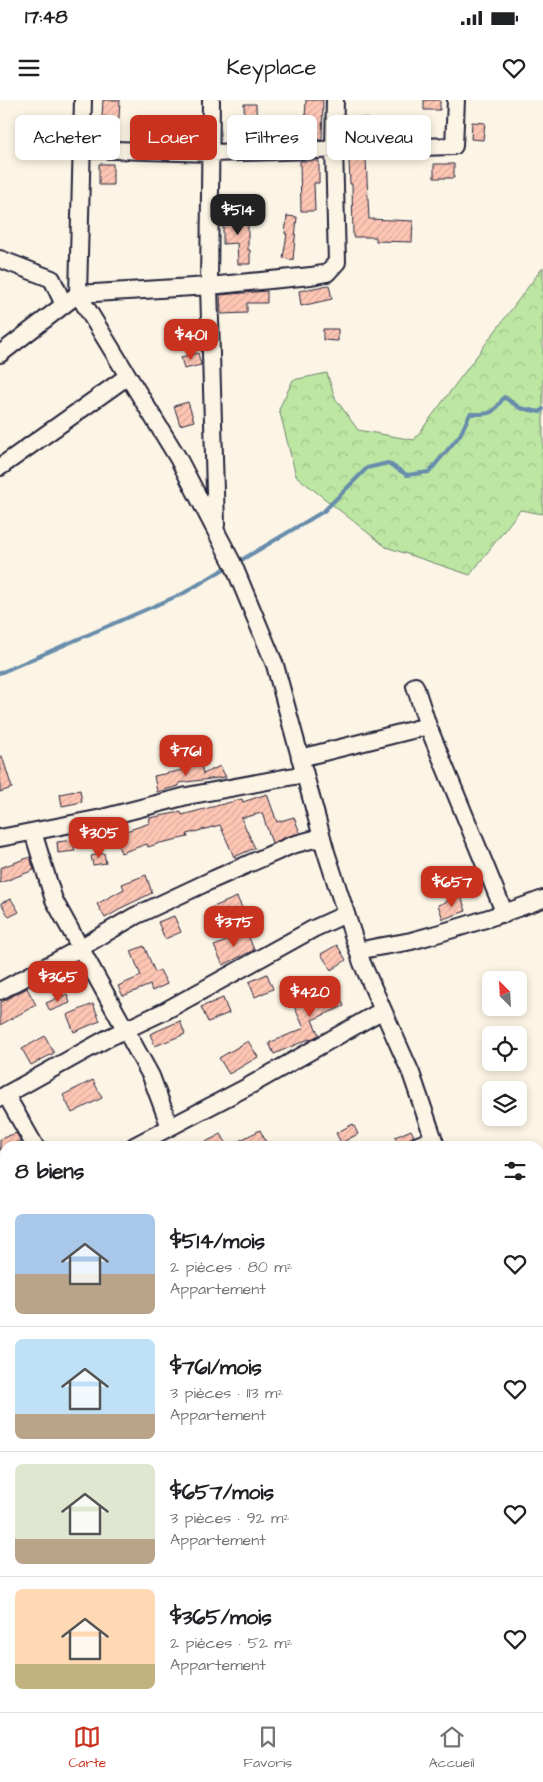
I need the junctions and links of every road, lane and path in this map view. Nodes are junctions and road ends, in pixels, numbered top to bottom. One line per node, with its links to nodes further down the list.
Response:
1 (83, 100): 5 (street)
2 (212, 100): 6 (street)
3 (335, 100): 7 (street)
4 (456, 100): 8 (street)
5 (83, 115)
6 (212, 115)
7 (335, 115)
8 (431, 146)
9 (327, 148): 10 (street)
10 (217, 153)
11 (82, 160): 16 (street)
12 (211, 160): 15 (street)
13 (334, 160): 15 (street)
14 (0, 259): 17 (street)
15 (209, 286): 16 (street); 21 (street)
16 (78, 294): 17 (street); 19 (street)
17 (64, 304): 18 (street)
18 (0, 354)
19 (128, 376): 20 (street); 21 (street)
20 (0, 467)
21 (216, 530): 24 (street)
22 (416, 686): 23 (street)
23 (428, 726): 24 (street); 31 (street)
24 (300, 758): 25 (street)
25 (305, 774): 26 (street); 27 (street)
26 (33, 832): 28 (street); 32 (street)
27 (322, 837): 30 (street); 32 (street)
28 (0, 838)
29 (543, 899): 31 (street)
30 (346, 914): 33 (street); 36 (street)
31 (505, 914): 33 (street)
32 (81, 948): 34 (street); 36 (street)
33 (358, 951): 35 (street)
34 (0, 992)
35 (383, 1010): 38 (street); 41 (street)
36 (125, 1030): 37 (street); 38 (street)
37 (3, 1096): 39 (street)
38 (170, 1127): 40 (street)
39 (32, 1141)
40 (143, 1141)
41 (435, 1141)

